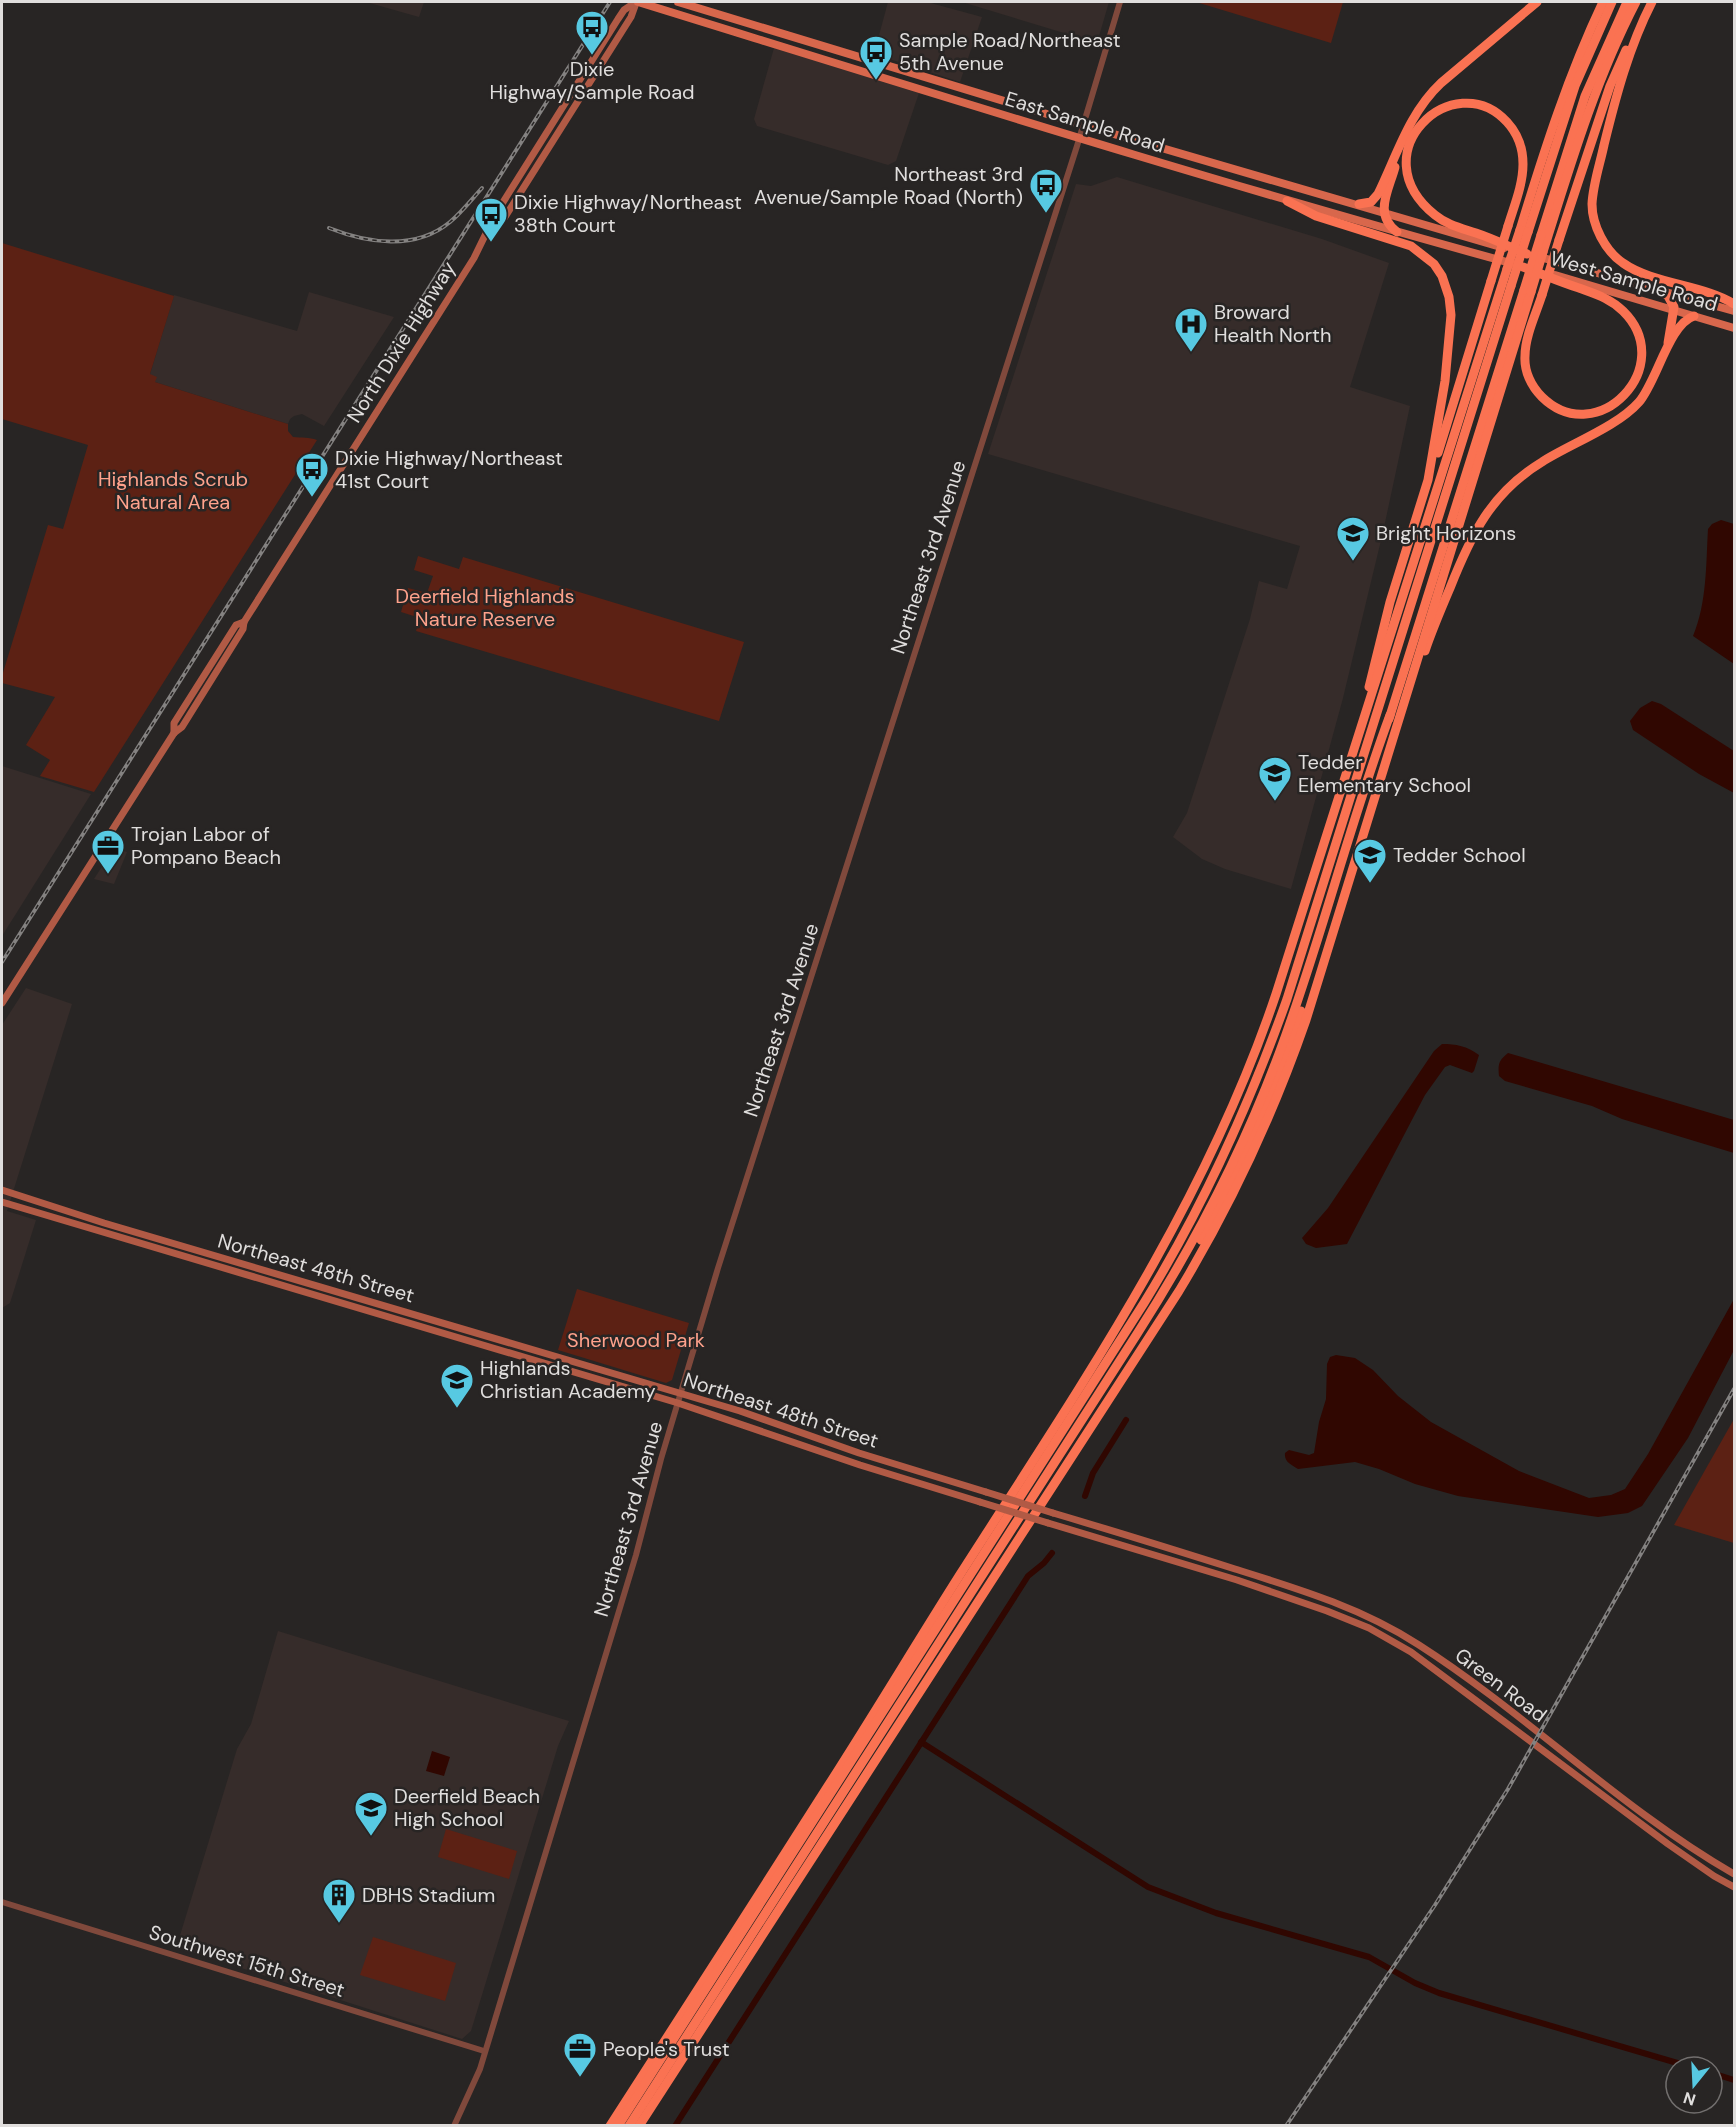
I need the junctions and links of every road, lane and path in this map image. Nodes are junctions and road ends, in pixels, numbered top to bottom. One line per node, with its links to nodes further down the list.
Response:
1 (637, 2): 11 (main road, East Sample Road); 37 (main road, North Dixie Highway)
2 (678, 2): 12 (main road, East Sample Road)
3 (1120, 2): 13 (street, Northeast 3rd Avenue)
4 (1537, 2): 15 (highway)
5 (1603, 2): 19 (highway)
6 (1612, 2): 19 (highway)
7 (1627, 2): 21 (highway)
8 (1636, 2): 21 (highway)
9 (1652, 2): 10 (highway)
10 (1646, 15): 23 (highway, bridge); 27 (highway)
11 (864, 70): 12 (main road); 14 (main road, East Sample Road)
12 (908, 72): 13 (main road, East Sample Road)
13 (1083, 125): 14 (street, Northeast 3rd Avenue); 17 (main road, East Sample Road)
14 (1080, 137): 16 (main road, East Sample Road); 47 (street, Northeast 3rd Avenue)
15 (1398, 153): 17 (highway); 18 (highway)
16 (1287, 201): 20 (main road, East Sample Road); 33 (highway)
17 (1359, 204): 18 (main road, East Sample Road)
18 (1384, 212): 20 (highway); 22 (main road, East Sample Road)
19 (1524, 231): 24 (highway, bridge)
20 (1397, 232): 23 (main road, East Sample Road)
21 (1544, 236): 26 (highway, bridge)
22 (1527, 254): 25 (main road, West Sample Road); 33 (highway, bridge)
23 (1523, 267): 28 (main road, West Sample Road)
24 (1507, 285): 36 (highway); 38 (highway)
25 (1656, 288): 28 (highway); 29 (main road, West Sample Road)
26 (1527, 291): 34 (highway); 35 (highway)
27 (1734, 304)
28 (1675, 310): 30 (main road, West Sample Road); 32 (highway)
29 (1734, 311)
30 (1694, 315): 31 (main road, West Sample Road); 32 (highway)
31 (1734, 328)
32 (1668, 345): 35 (highway)
33 (1428, 480): 36 (highway)
34 (1390, 715): 44 (highway); 58 (highway)
35 (1394, 728): 44 (highway)
36 (1358, 740): 39 (highway)
37 (2, 1003)
38 (1274, 1036): 39 (highway); 57 (highway)
39 (1234, 1106): 56 (highway)
40 (2, 1190): 43 (main road, Northeast 48th Street)
41 (2, 1202): 42 (main road, Northeast 48th Street)
42 (87, 1228): 43 (main road); 46 (main road, Northeast 48th Street)
43 (152, 1237): 45 (main road, Northeast 48th Street)
44 (1156, 1327): 59 (highway)
45 (585, 1364): 46 (main road); 47 (main road, Northeast 48th Street)
46 (559, 1368): 48 (main road, Northeast 48th Street)
47 (681, 1393): 48 (street, Northeast 3rd Avenue); 49 (main road, Northeast 48th Street, bridge)
48 (678, 1403): 50 (main road, Northeast 48th Street, bridge); 54 (street, Northeast 3rd Avenue)
49 (1240, 1570): 51 (main road, Green Road)
50 (1237, 1580): 52 (main road, Green Road)
51 (1734, 1874)
52 (1734, 1887)
53 (2, 1902): 54 (street, Southwest 15th Street)
54 (484, 2051): 55 (street, Northeast 3rd Avenue)
55 (453, 2126)
56 (610, 2126)
57 (618, 2126)
58 (629, 2126)
59 (639, 2126)

